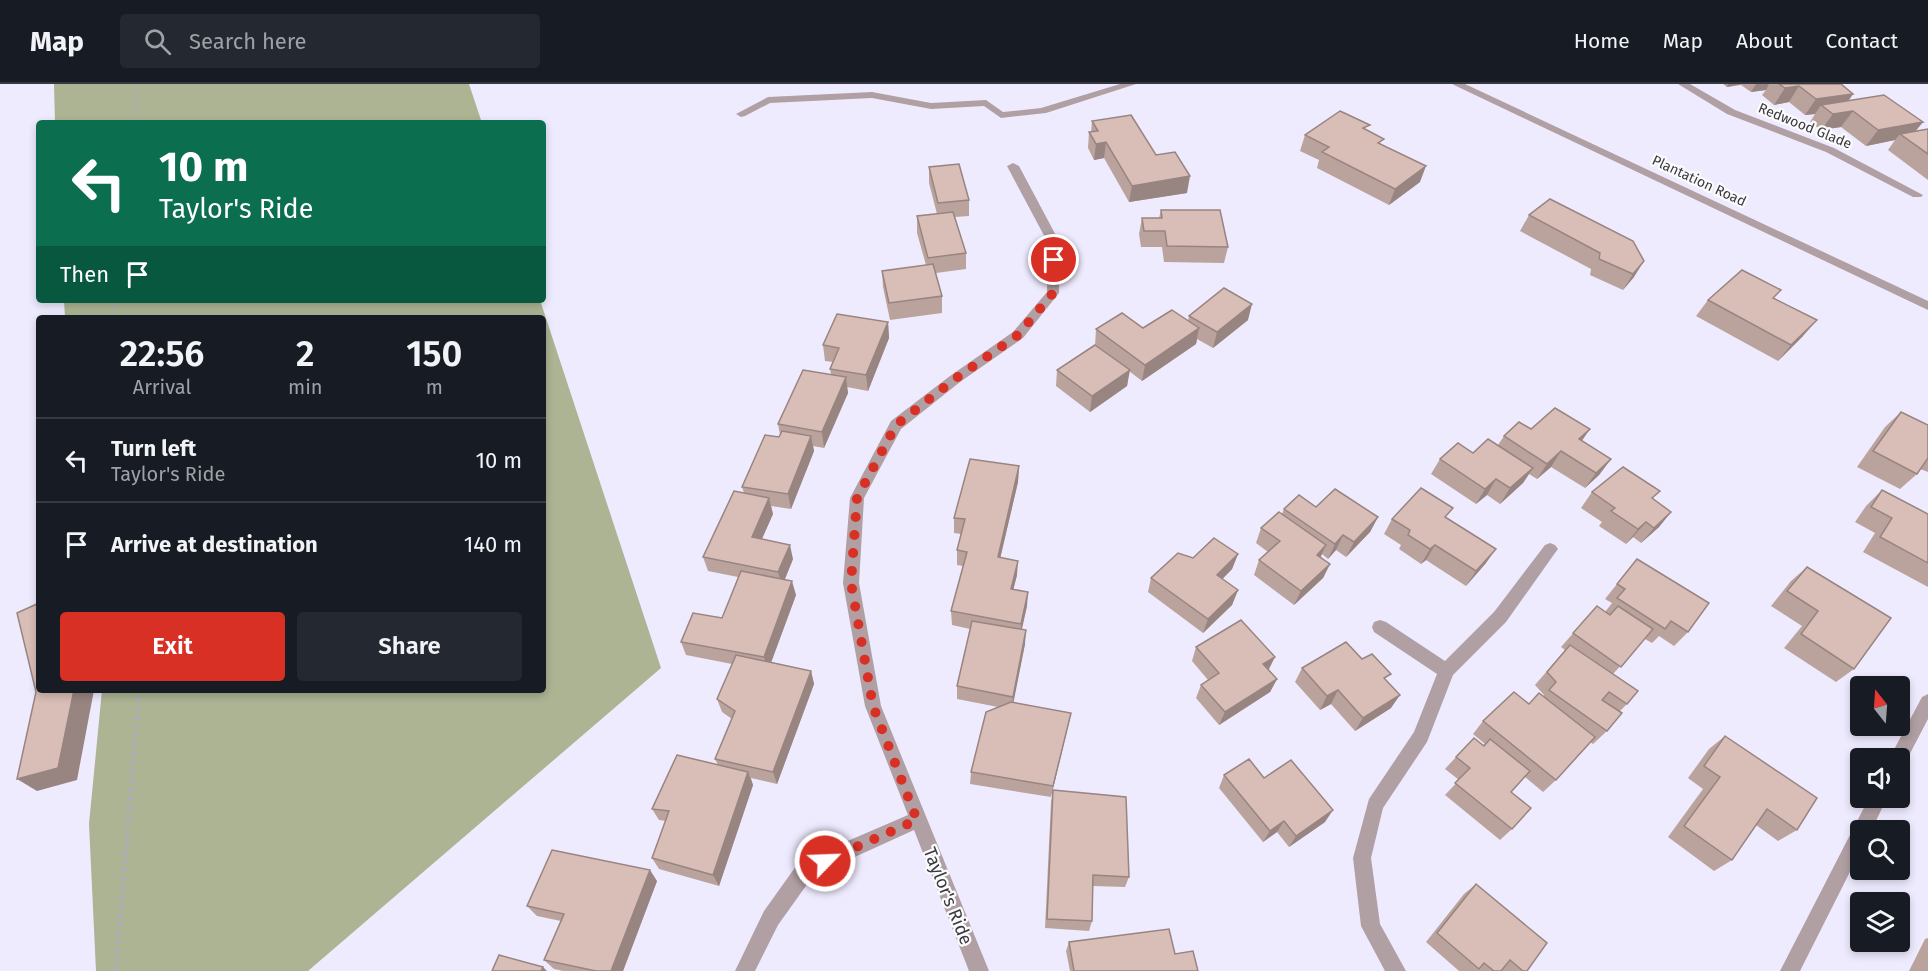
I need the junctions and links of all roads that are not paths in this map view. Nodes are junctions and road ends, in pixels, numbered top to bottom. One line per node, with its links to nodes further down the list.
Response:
1 (1131, 84): 4 (street)
2 (1457, 84): 7 (street, Plantation Road)
3 (1683, 84): 6 (street, Redwood Glade)
4 (741, 114)
5 (1012, 166): 13 (street, Taylor's Ride)
6 (1917, 195)
7 (1928, 306)
8 (1550, 549): 10 (street)
9 (1380, 627): 10 (street)
10 (1446, 671): 17 (street)
11 (1926, 708): 12 (street)
12 (1904, 748)
13 (917, 820): 15 (street); 16 (street, Taylor's Ride)
14 (1850, 854): 18 (street)
15 (745, 971)
16 (979, 971)
17 (1396, 971)
18 (1790, 971)

